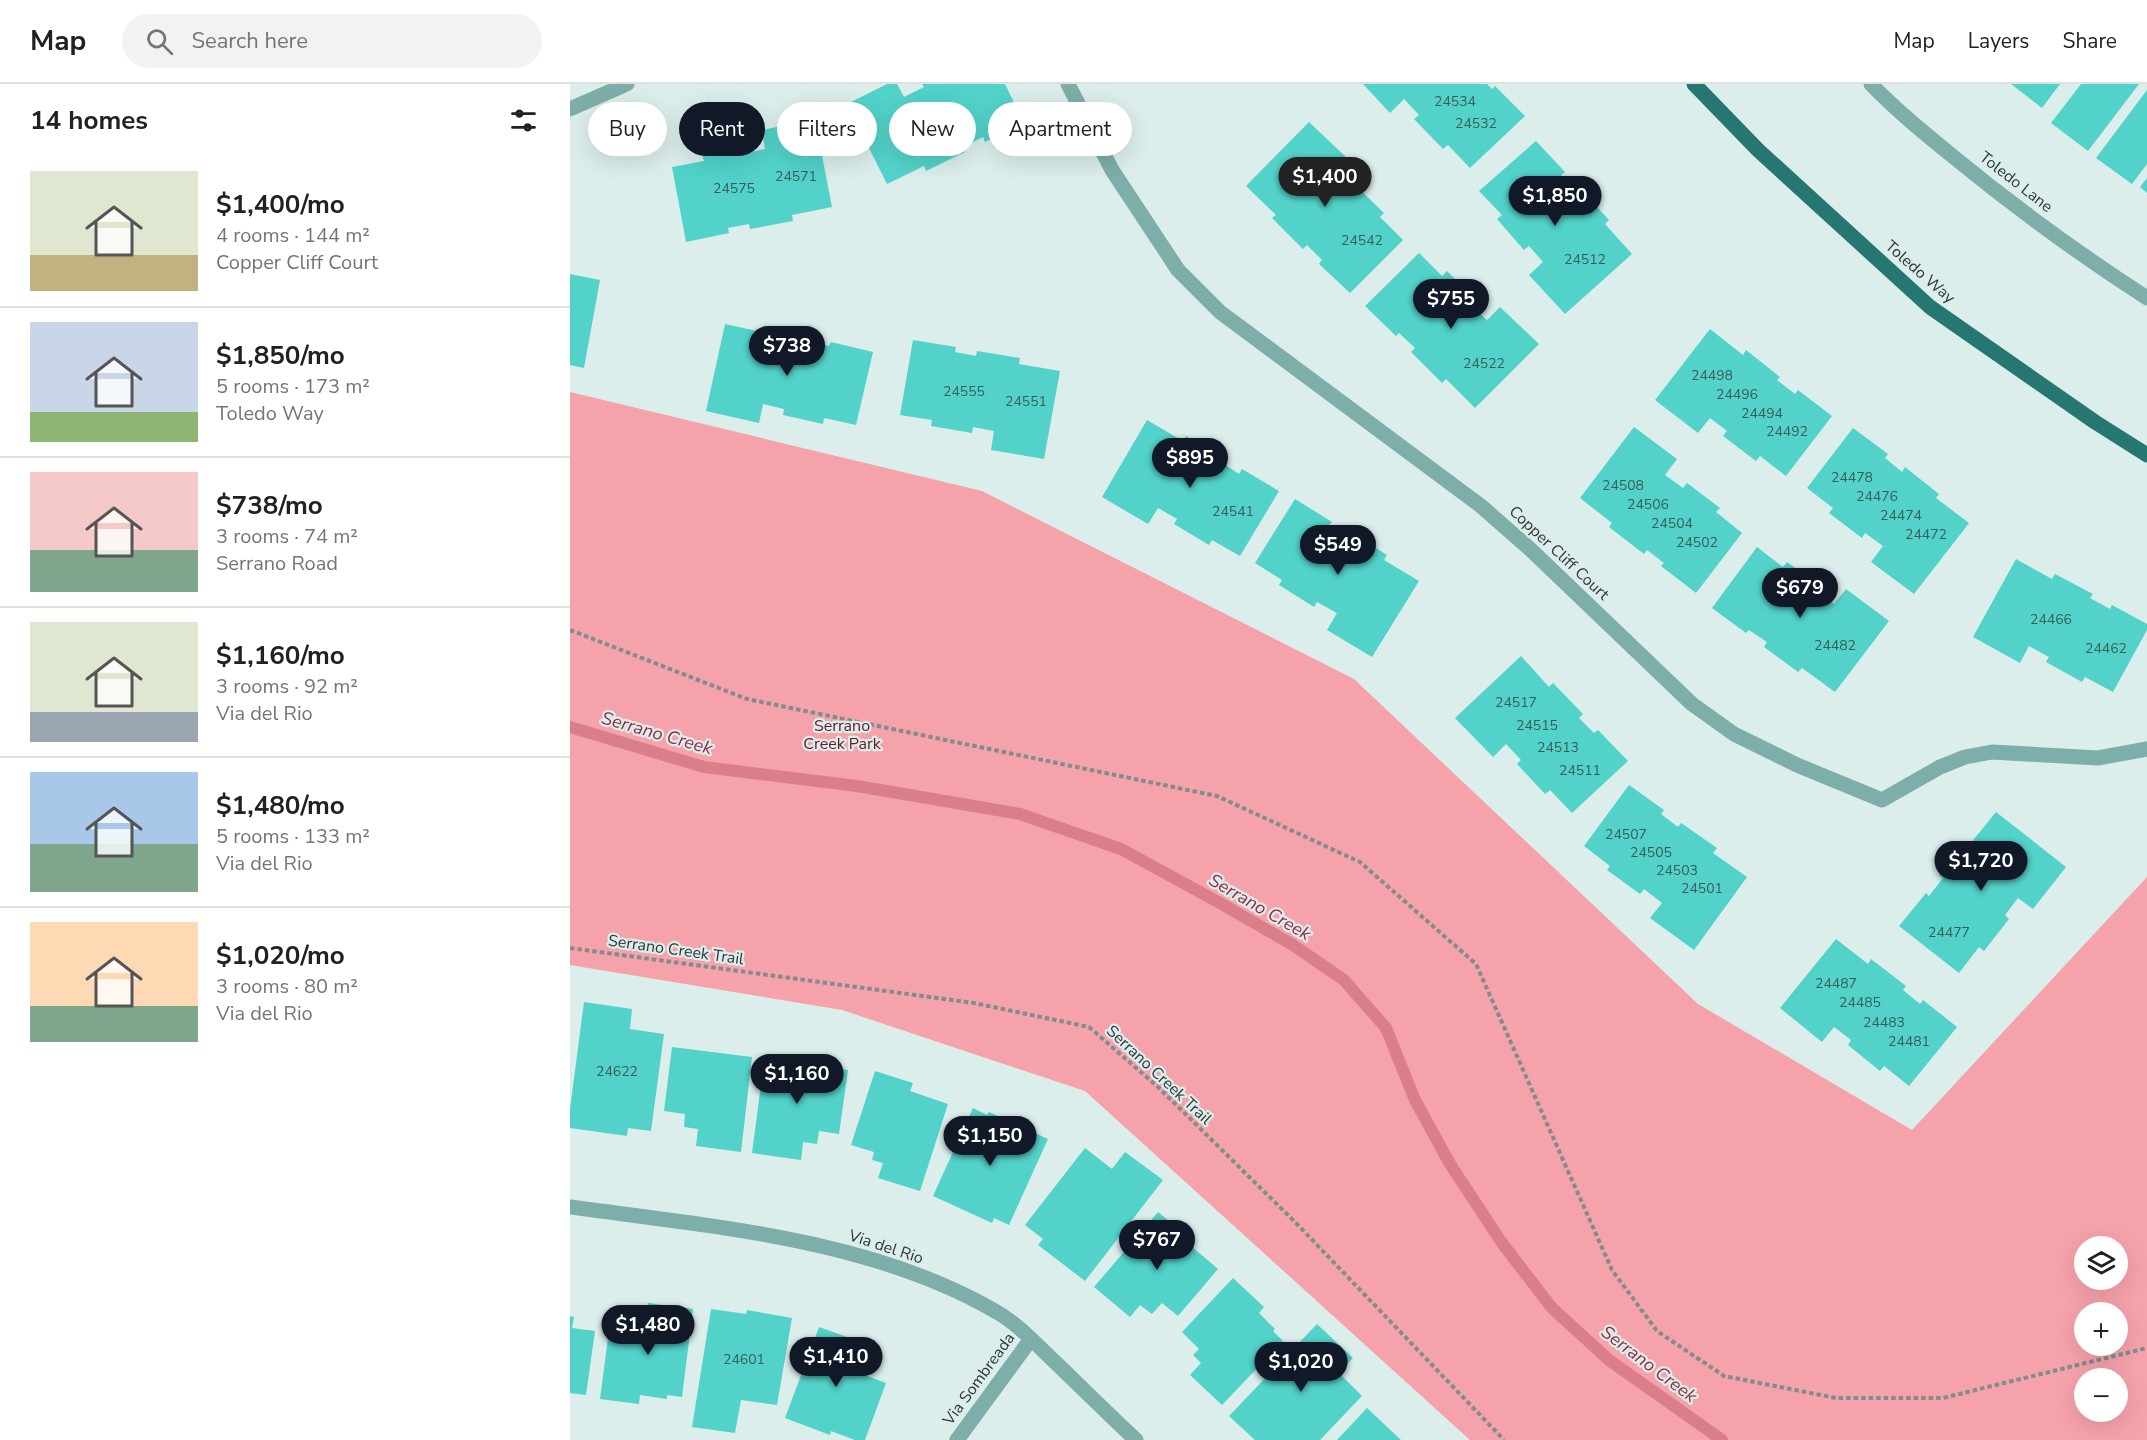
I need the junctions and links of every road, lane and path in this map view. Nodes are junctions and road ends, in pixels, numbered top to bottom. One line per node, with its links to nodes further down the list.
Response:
1 (627, 84): 5 (street)
2 (1068, 84): 9 (street, Copper Cliff Court)
3 (1694, 84): 7 (main road, Toledo Way)
4 (1871, 84): 6 (street, Toledo Lane)
5 (570, 109)
6 (2147, 298)
7 (2147, 455)
8 (570, 630): 13 (path)
9 (2147, 749)
10 (570, 948): 16 (path, Serrano Creek Trail)
11 (570, 1206): 12 (street, Via del Rio)
12 (1031, 1339): 14 (street, Via Sombreada); 15 (street, Via del Rio)
13 (2147, 1348)
14 (957, 1440)
15 (1136, 1440)
16 (1504, 1440)

